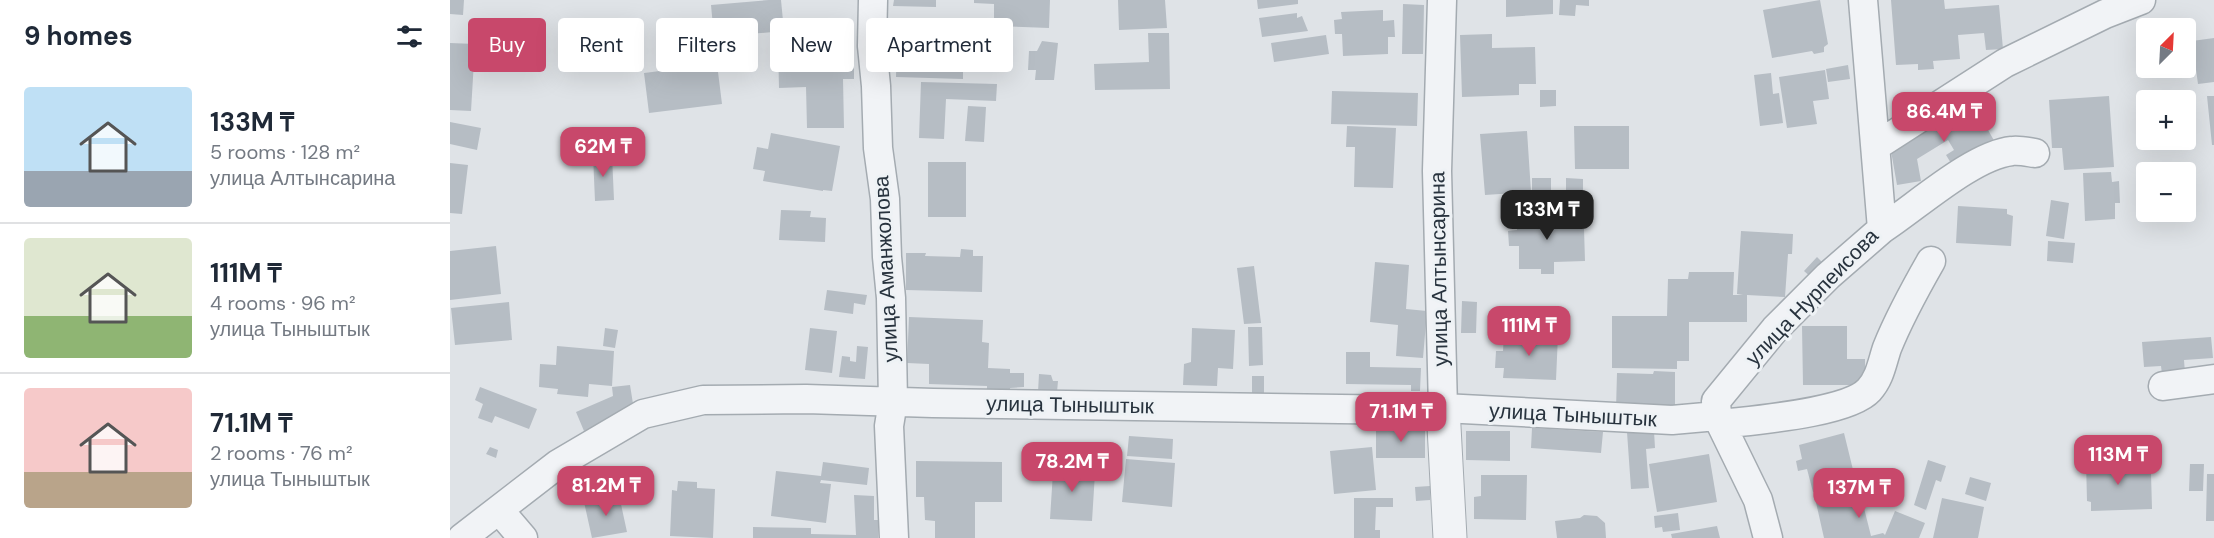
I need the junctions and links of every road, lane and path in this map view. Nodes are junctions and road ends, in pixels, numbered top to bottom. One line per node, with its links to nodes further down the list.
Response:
1 (873, 0): 11 (street, улица Аманжолова)
2 (1442, 0): 12 (street, улица Алтынсарина)
3 (1863, 0): 5 (street, улица Нурпеисова)
4 (2140, 0): 5 (street)
5 (1876, 146): 7 (street, улица Нурпеисова)
6 (2035, 153): 7 (street)
7 (1882, 229): 13 (street, улица Нурпеисова)
8 (1931, 261): 13 (street, улица Тыныштык)
9 (2214, 379): 10 (street)
10 (2163, 386)
11 (892, 401): 12 (street, улица Тыныштык); 14 (street, улица Тыныштык); 17 (street, улица Аманжолова)
12 (1443, 408): 13 (street, улица Тыныштык); 18 (street, улица Алтынсарина)
13 (1719, 420): 19 (street)
14 (498, 510): 15 (street, улица Тыныштык); 16 (street)
15 (462, 538)
16 (523, 538)
17 (894, 538)
18 (1450, 538)
19 (1768, 538)

